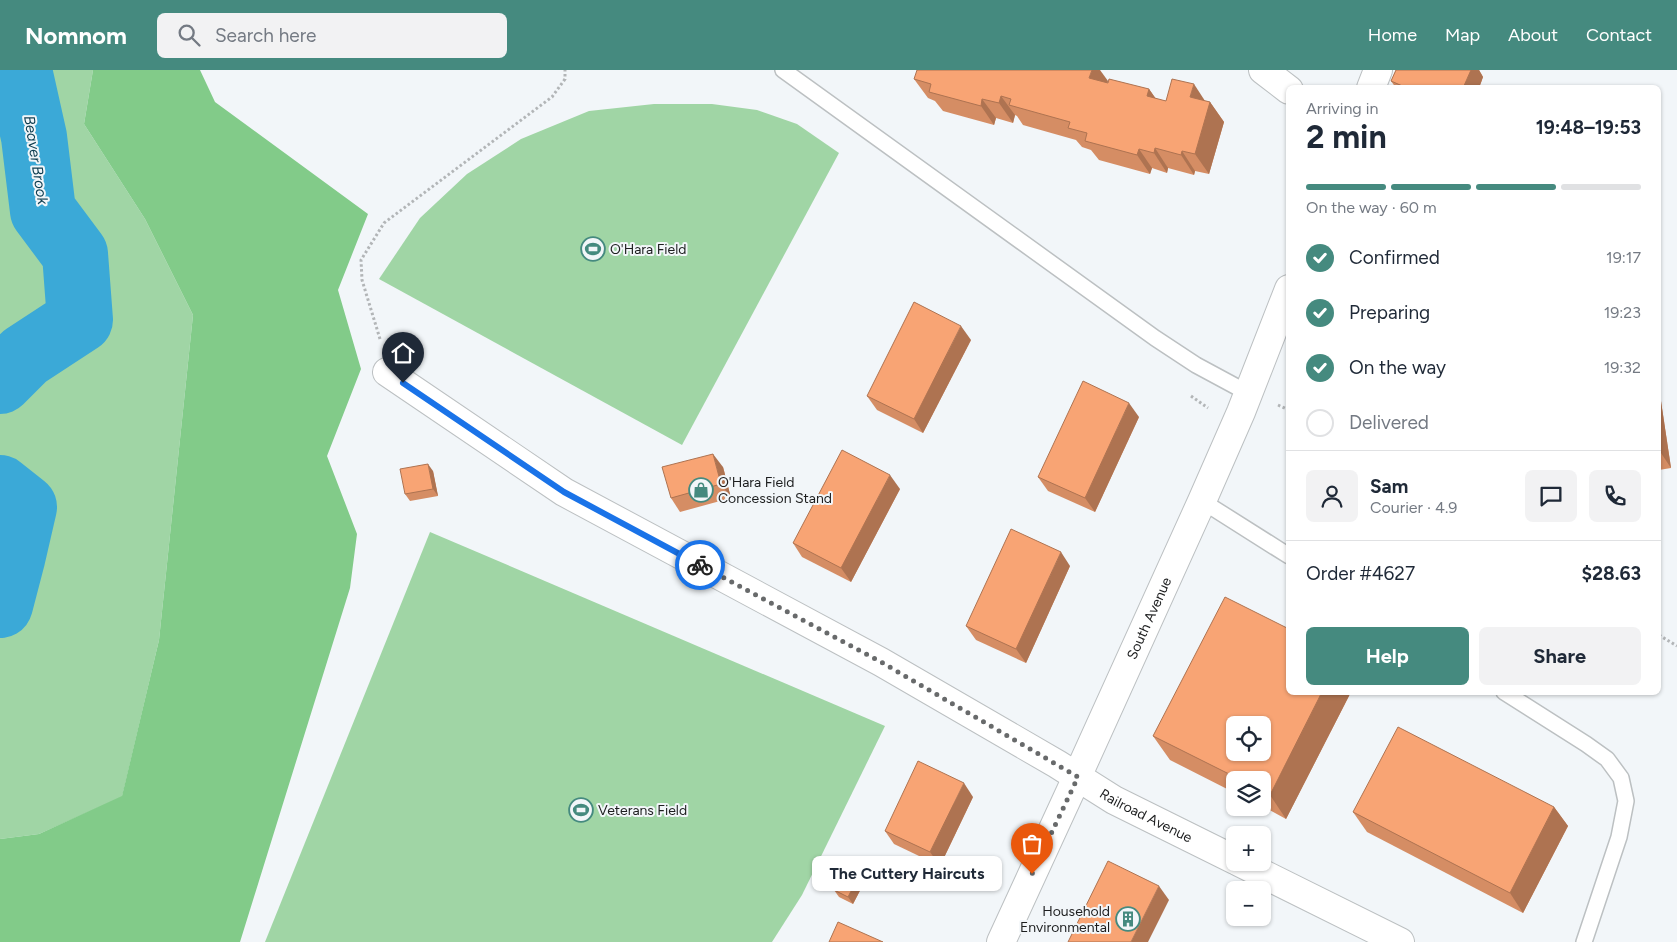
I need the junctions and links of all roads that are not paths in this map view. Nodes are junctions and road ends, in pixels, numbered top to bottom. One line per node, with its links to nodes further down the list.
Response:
1 (784, 70): 6 (lane)
2 (1378, 70): 3 (street)
3 (1372, 85)
4 (1286, 297): 6 (street, South Avenue)
5 (387, 372): 10 (street, Railroad Avenue)
6 (1248, 393): 7 (street, South Avenue)
7 (1202, 502): 8 (lane); 10 (street, South Avenue)
8 (1286, 554)
9 (1509, 695): 15 (lane)
10 (1078, 777): 11 (street, Railroad Avenue); 13 (street, South Avenue)
11 (1226, 856)
12 (1257, 871): 14 (street)
13 (1000, 942)
14 (1400, 942)
15 (1584, 942)

